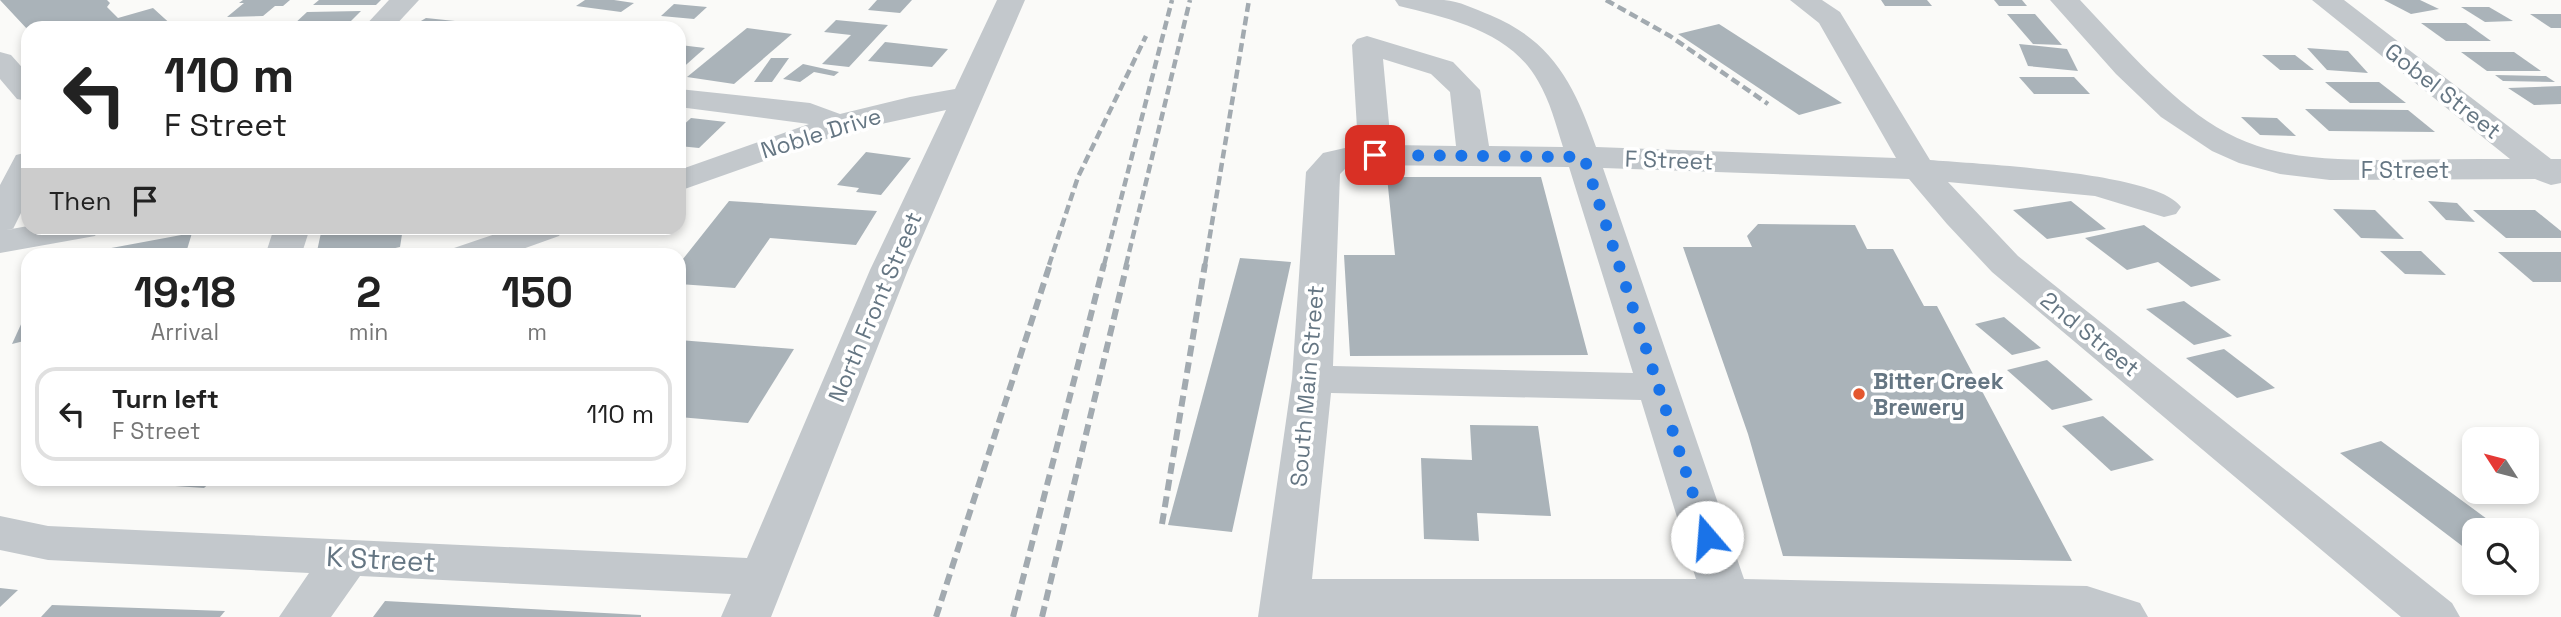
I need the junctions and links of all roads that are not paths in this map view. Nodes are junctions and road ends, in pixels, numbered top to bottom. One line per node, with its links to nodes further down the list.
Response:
1 (405, 0): 8 (street)
2 (1012, 0): 12 (street, North Front Street)
3 (1409, 0): 18 (street)
4 (1804, 0): 7 (street, 2nd Street)
5 (2064, 0): 21 (street, F Street)
6 (2326, 0): 21 (street, Gobel Street)
7 (1830, 9): 20 (street, 2nd Street)
8 (384, 21)
9 (0, 61): 10 (street)
10 (21, 85)
11 (21, 95): 14 (street)
12 (966, 97): 15 (street, Noble Drive); 34 (street, North Front Street)
13 (686, 99): 15 (street)
14 (0, 102)
15 (838, 124): 23 (street, Noble Drive)
16 (1375, 155): 17 (street, F Street); 17 (street); 19 (street, F Street)
17 (1474, 156): 18 (street, F Street)
18 (1584, 157): 20 (street, F Street); 31 (street)
19 (1335, 160): 30 (street, South Main Street)
20 (1919, 169): 24 (street, F Street); 39 (street, 2nd Street)
21 (2555, 174)
22 (21, 177): 25 (street)
23 (686, 178)
24 (2164, 207)
25 (0, 221)
26 (44, 235): 28 (street)
27 (526, 235): 29 (street)
28 (0, 243)
29 (490, 248)
30 (1312, 379): 31 (street); 35 (street, South Main Street)
31 (1658, 387): 36 (street)
32 (0, 533): 33 (street, K Street)
33 (348, 557): 34 (street, K Street); 37 (street)
34 (754, 597)
35 (1284, 607): 36 (street)
36 (1729, 608): 38 (street)
37 (304, 617)
38 (2123, 617)
39 (2435, 617)

